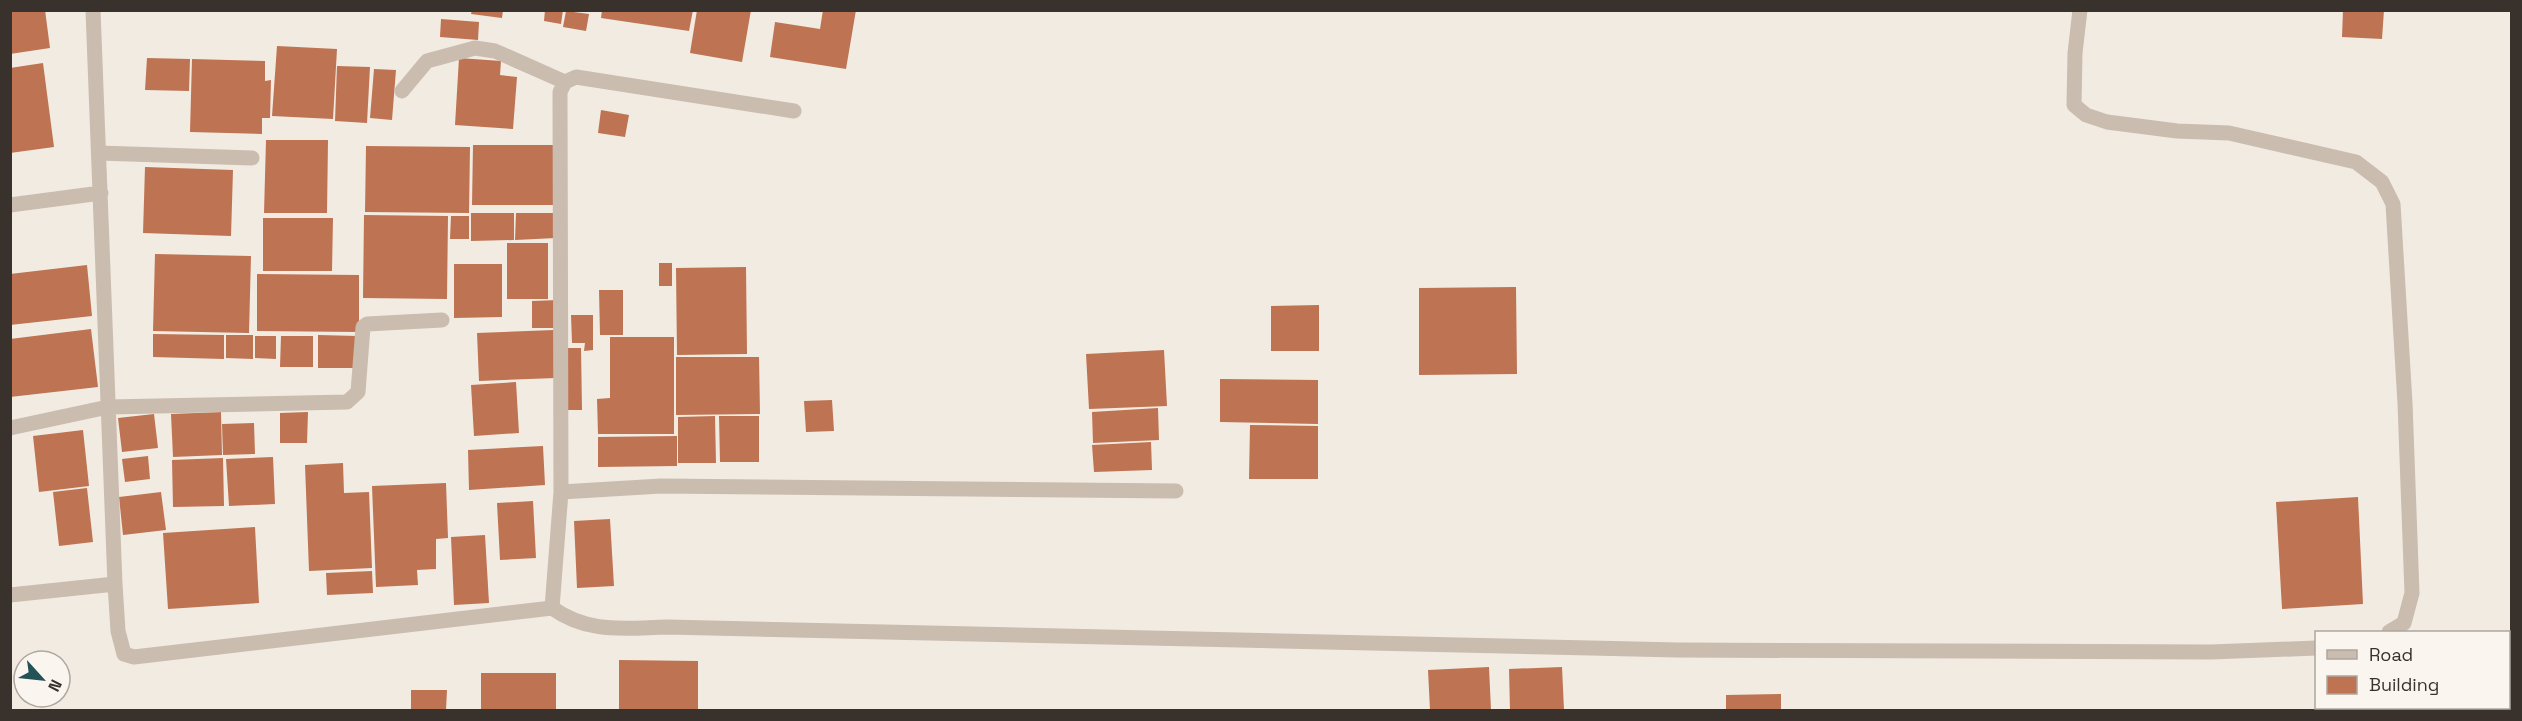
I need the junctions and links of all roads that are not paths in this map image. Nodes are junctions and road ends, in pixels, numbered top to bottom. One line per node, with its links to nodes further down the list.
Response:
1 (93, 10): 6 (street)
2 (2080, 10): 18 (street)
3 (565, 82): 4 (street); 5 (street); 14 (street)
4 (402, 92)
5 (794, 111)
6 (99, 153): 7 (street); 8 (street)
7 (252, 158)
8 (100, 193): 9 (street); 11 (street)
9 (10, 205)
10 (442, 320): 11 (street)
11 (108, 407): 12 (street); 15 (street)
12 (10, 428)
13 (1176, 491): 14 (street)
14 (561, 492): 17 (street)
15 (115, 584): 16 (street); 17 (street)
16 (10, 595)
17 (552, 608): 19 (street)
18 (2392, 631)
19 (2315, 648)

